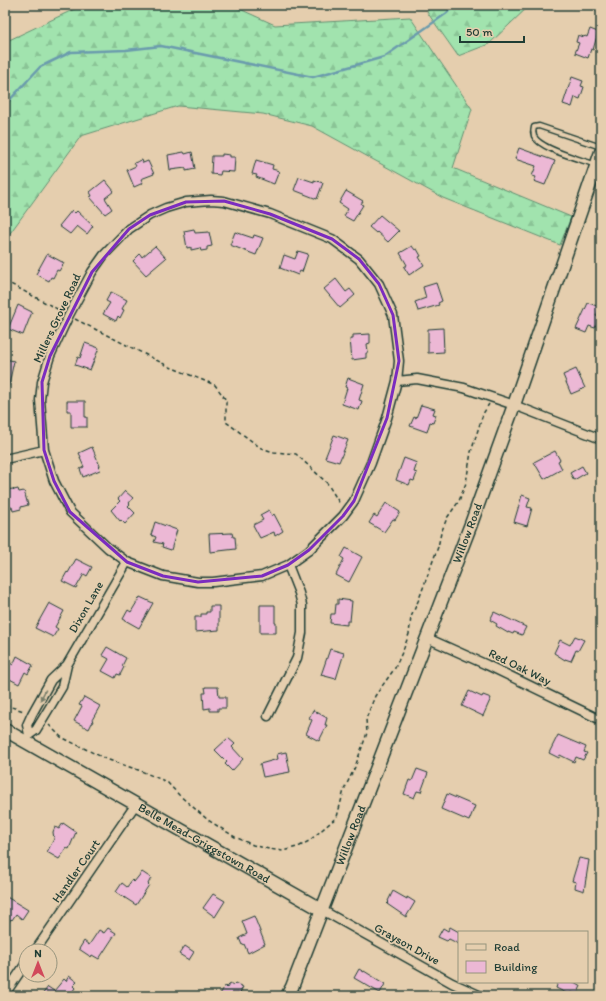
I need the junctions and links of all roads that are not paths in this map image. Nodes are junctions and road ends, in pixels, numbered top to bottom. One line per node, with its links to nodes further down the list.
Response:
1 (601, 147): 3 (lane)
2 (601, 152): 3 (street, Willow Road)
3 (596, 165): 5 (street, Willow Road)
4 (397, 381): 5 (street); 7 (street, Millers Grove Road); 10 (street, Millers Grove Road)
5 (514, 405): 6 (street); 11 (street, Willow Road)
6 (601, 439)
7 (44, 450): 8 (street); 9 (street, Millers Grove Road)
8 (5, 459)
9 (127, 562): 10 (street, Millers Grove Road); 12 (street, Dixon Lane)
10 (288, 565): 13 (street)
11 (428, 638): 14 (street, Red Oak Way); 18 (street, Willow Road)
12 (67, 665): 16 (street, Dixon Lane); 16 (street, Dixon Lane, one-way to 16)
13 (268, 716)
14 (601, 720)
15 (5, 730): 16 (street, Belle Mead-Griggstown Road)
16 (27, 738): 17 (street, Belle Mead-Griggstown Road)
17 (136, 804): 18 (street, Belle Mead-Griggstown Road); 19 (street, Handler Court)
18 (322, 910): 22 (street); 23 (street, Grayson Drive)
19 (40, 943)
20 (18, 975): 21 (street)
21 (5, 994)
22 (287, 996)
23 (481, 996)

